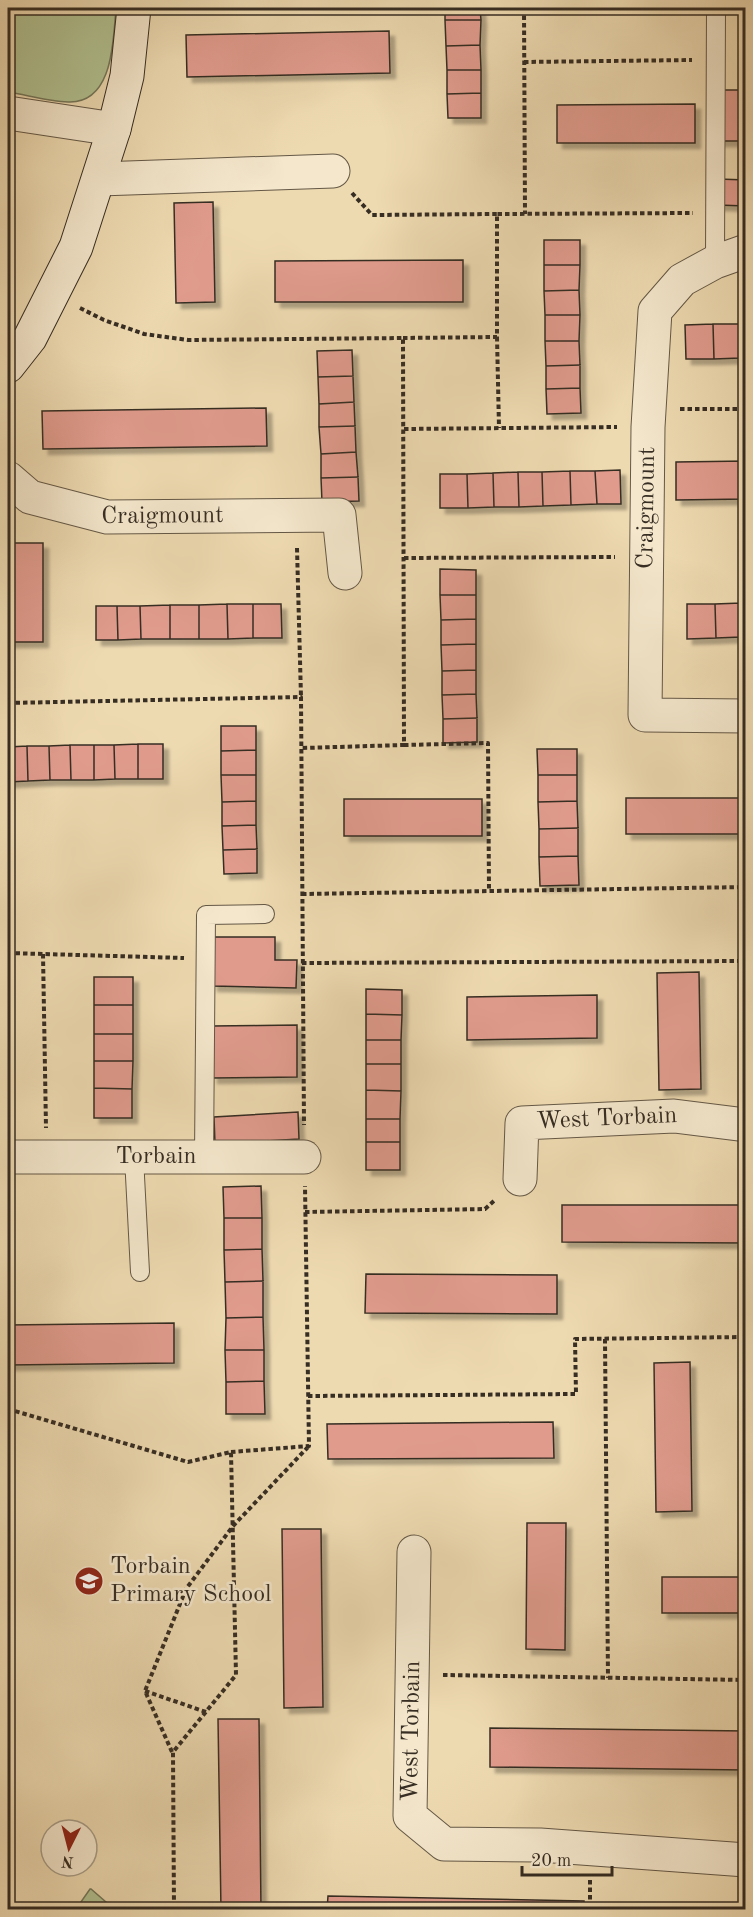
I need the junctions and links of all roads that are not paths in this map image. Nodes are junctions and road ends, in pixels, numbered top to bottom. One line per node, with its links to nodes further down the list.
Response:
1 (134, 8): 4 (street)
2 (716, 8): 8 (lane)
3 (8, 113): 4 (street)
4 (114, 129): 6 (street)
5 (333, 171): 6 (street)
6 (99, 179): 9 (street)
7 (746, 251): 8 (street, Craigmount)
8 (715, 262): 12 (street, Craigmount)
9 (8, 366)
10 (8, 478): 11 (street, Craigmount)
11 (345, 573)
12 (746, 716)
13 (266, 914): 17 (lane)
14 (746, 1125): 19 (street, West Torbain)
15 (8, 1157): 16 (street, Torbain)
16 (134, 1157): 17 (street, Torbain); 20 (lane)
17 (204, 1157): 18 (street, Torbain)
18 (304, 1157)
19 (520, 1179)
20 (140, 1272)
21 (414, 1552): 22 (street, West Torbain)
22 (746, 1860)

